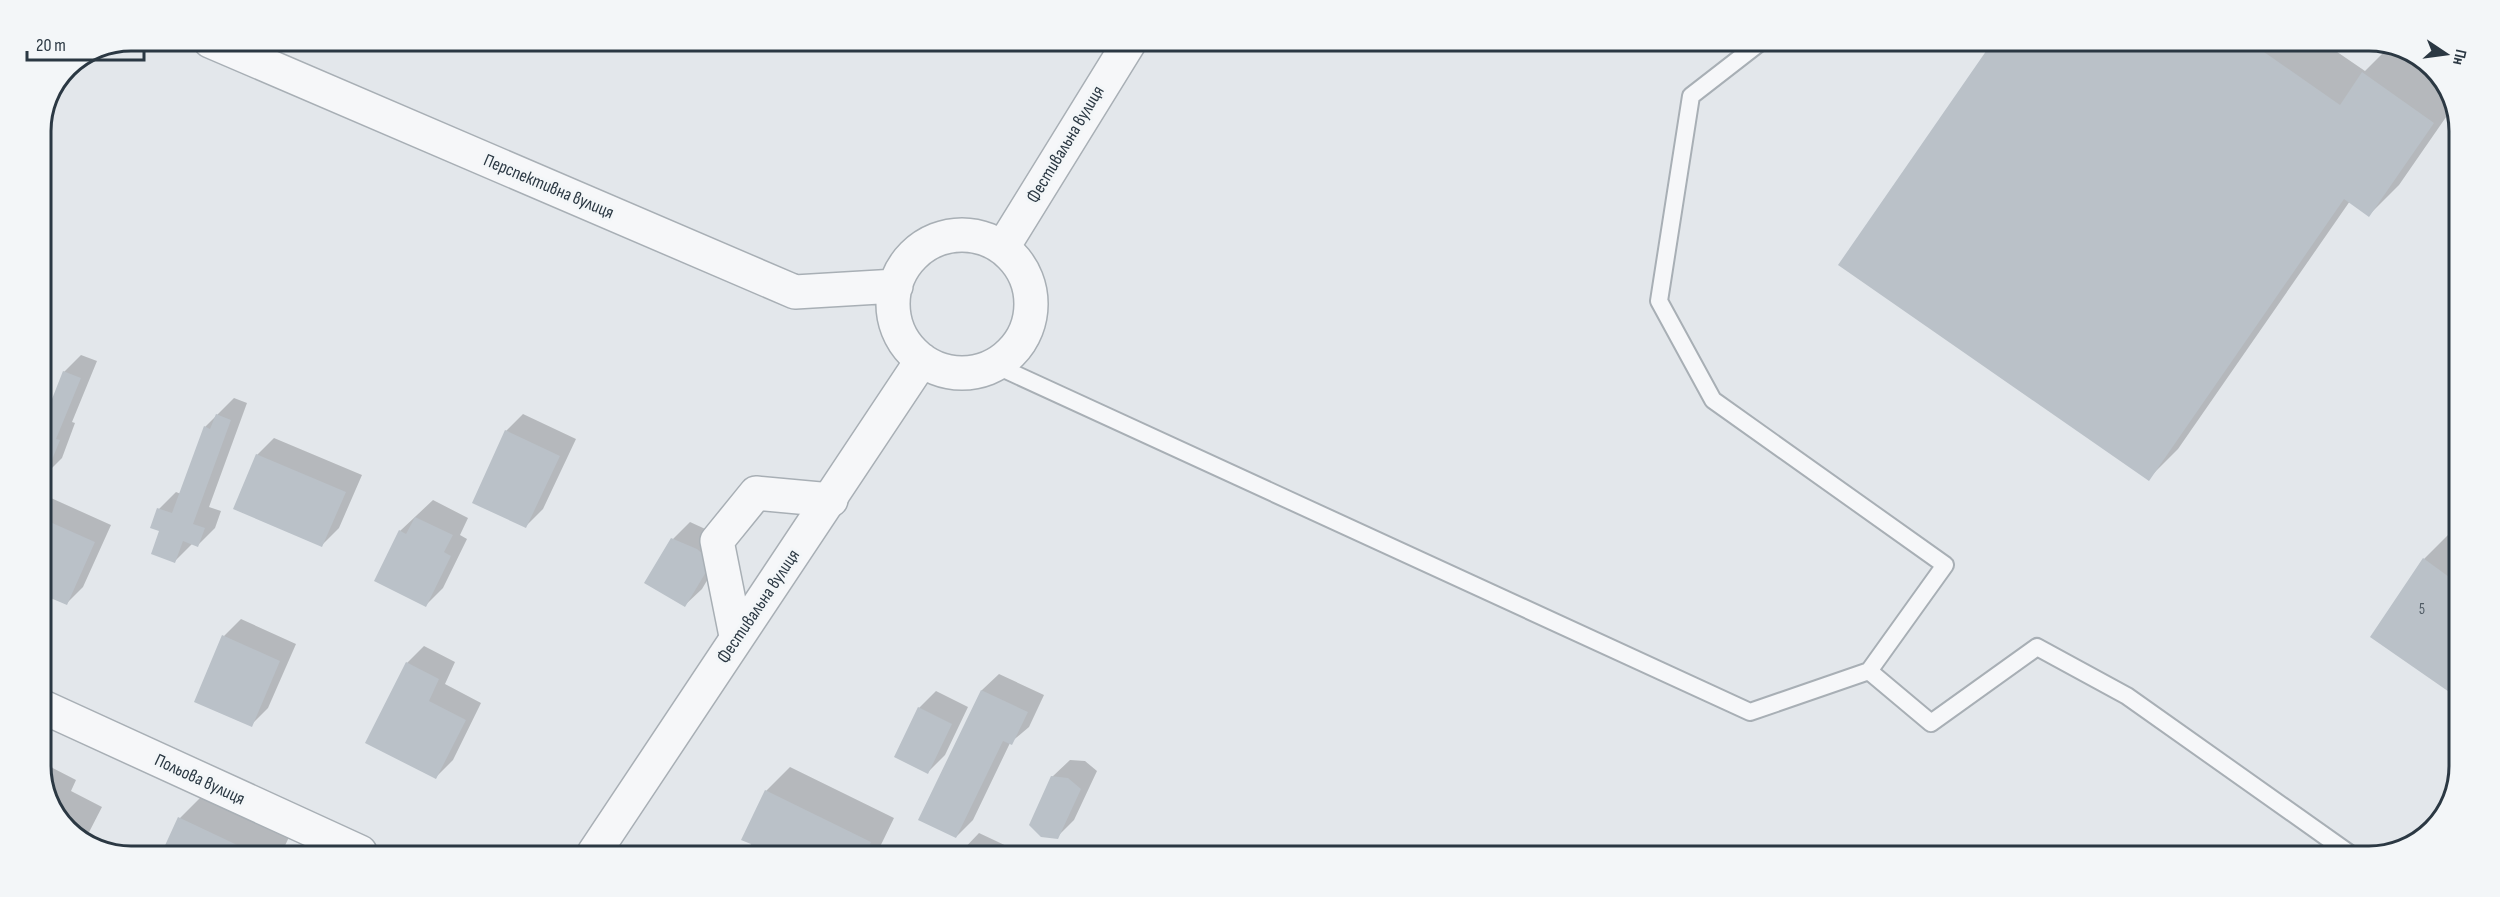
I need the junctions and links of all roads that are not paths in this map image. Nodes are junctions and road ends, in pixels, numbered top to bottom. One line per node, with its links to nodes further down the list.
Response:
1 (233, 51): 5 (street, Перспективна вулиця)
2 (1124, 51): 4 (street, Фестивальна вулиця)
3 (1749, 51): 10 (lane)
4 (1003, 247): 5 (street); 7 (street)
5 (896, 286): 6 (street)
6 (922, 360): 7 (street); 8 (street, Фестивальна вулиця)
7 (995, 365): 10 (lane)
8 (831, 501): 9 (street, Фестивальна вулиця); 9 (street)
9 (736, 636): 13 (street, Фестивальна вулиця)
10 (1869, 671): 14 (lane)
11 (51, 711): 12 (street, Польова вулиця)
12 (347, 846)
13 (599, 846)
14 (2339, 846)

